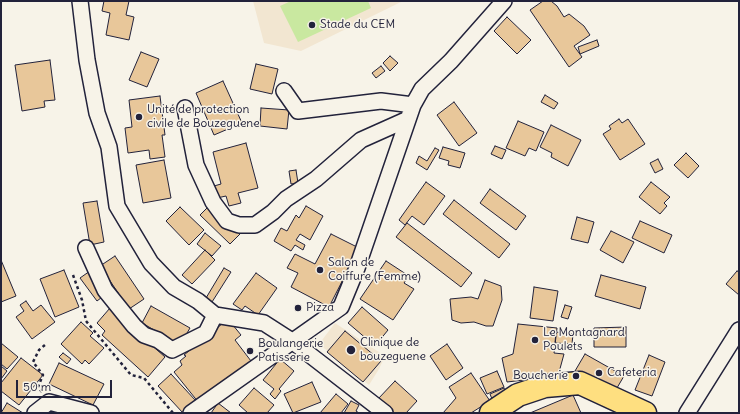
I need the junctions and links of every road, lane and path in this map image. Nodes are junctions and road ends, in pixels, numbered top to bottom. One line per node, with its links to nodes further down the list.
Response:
1 (80, 1): 9 (street)
2 (504, 1): 4 (street)
3 (284, 91): 4 (street)
4 (413, 105): 6 (street)
5 (185, 108): 6 (street)
6 (408, 119): 11 (street)
7 (86, 248): 9 (street)
8 (73, 275): 16 (path)
9 (215, 315): 11 (street)
10 (739, 330): 21 (street)
11 (292, 341): 17 (street); 18 (street)
12 (46, 344): 13 (path)
13 (49, 402): 14 (street); 15 (street)
14 (35, 413)
15 (91, 413)
16 (173, 413)
17 (191, 413)
18 (385, 413)
19 (491, 413): 20 (main road)
20 (645, 413)
21 (687, 413)

